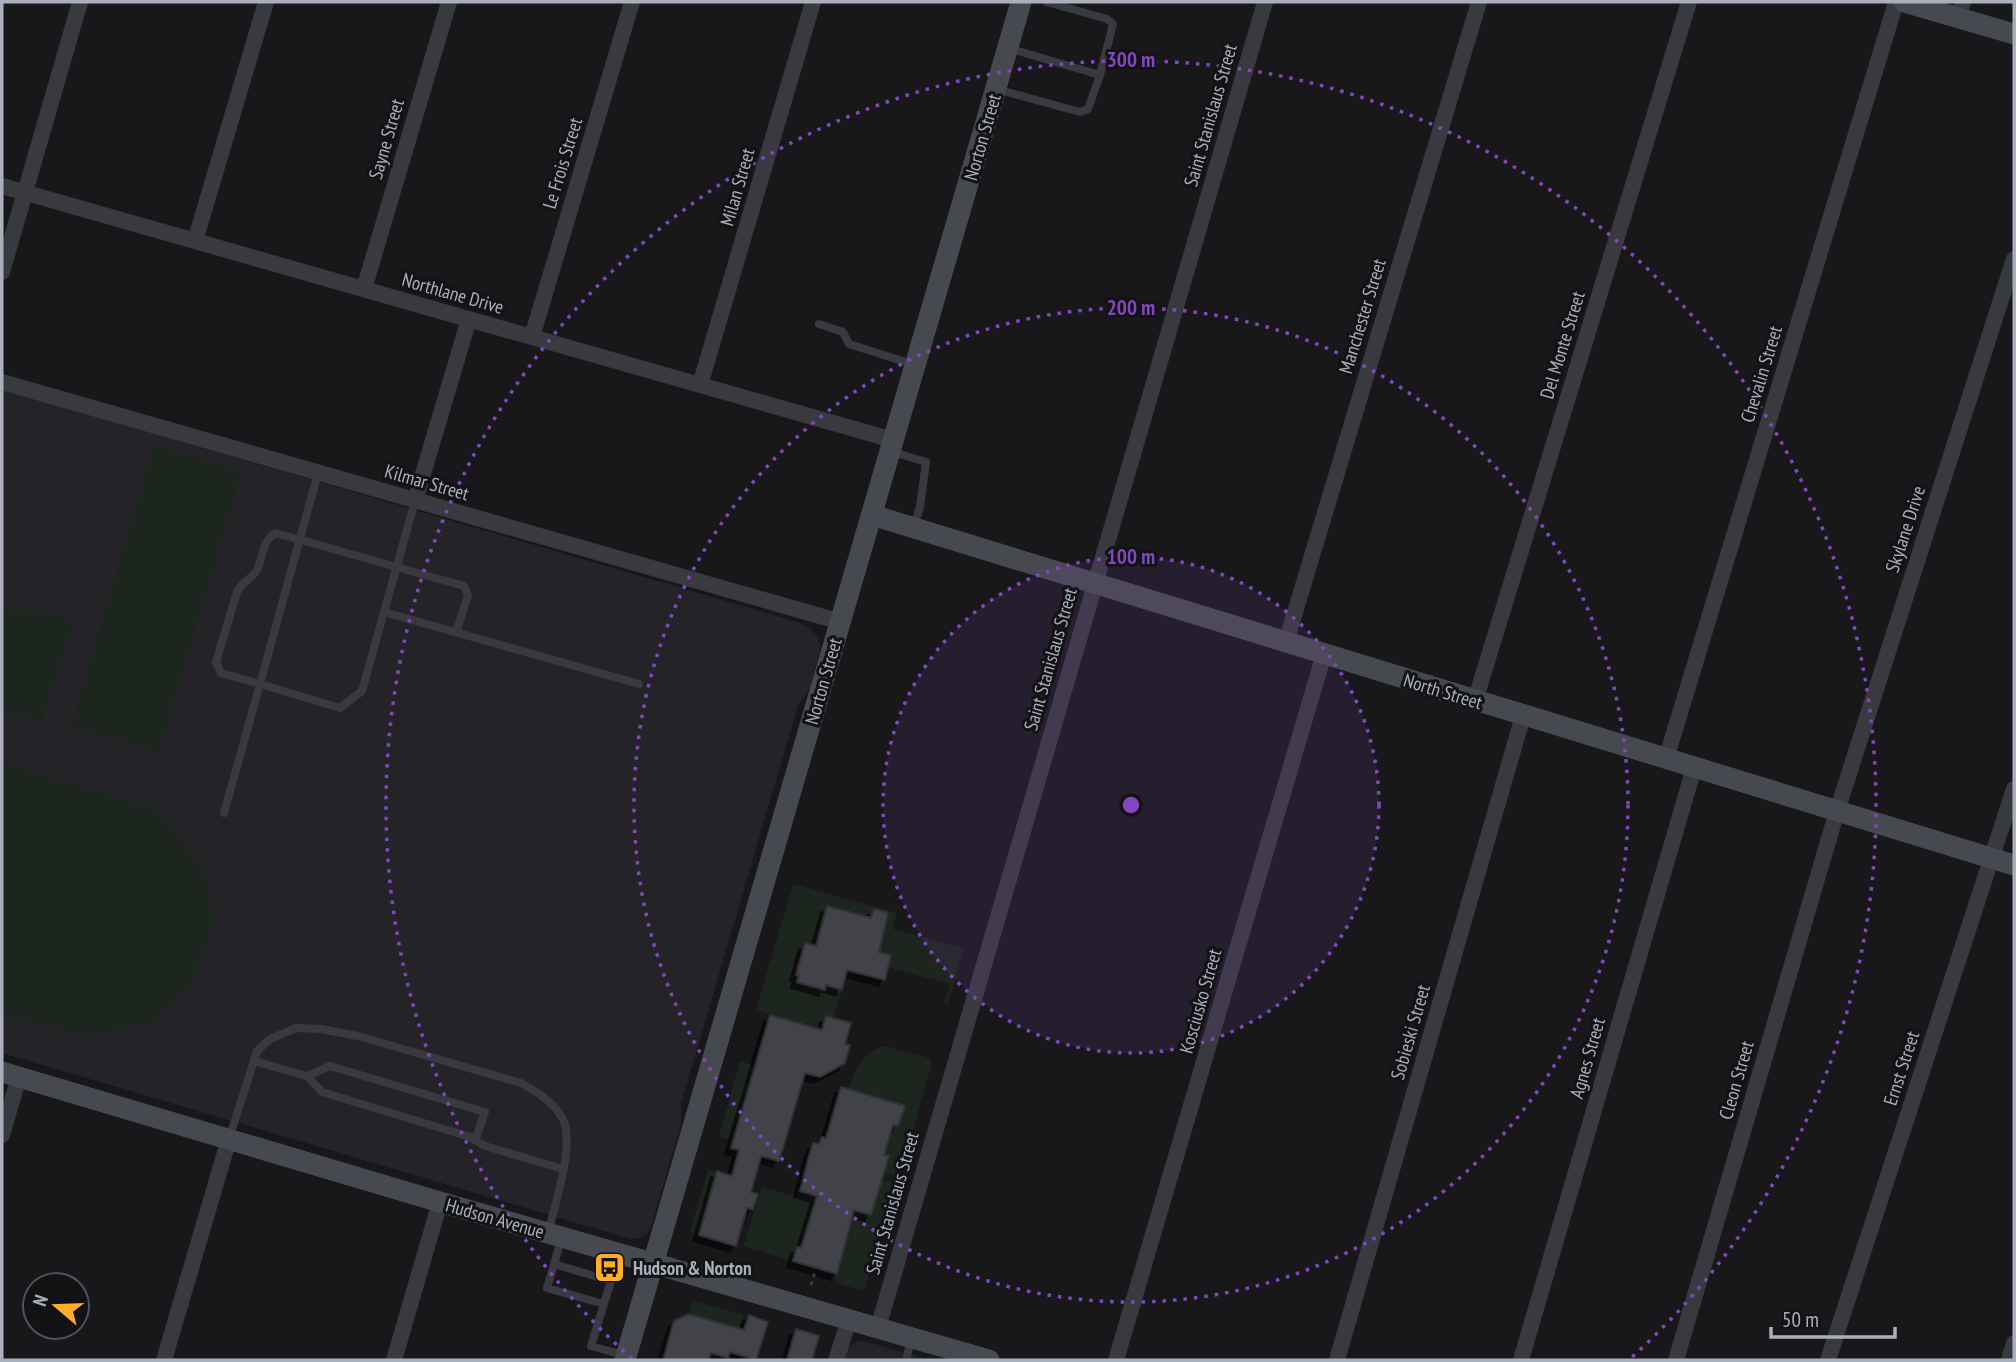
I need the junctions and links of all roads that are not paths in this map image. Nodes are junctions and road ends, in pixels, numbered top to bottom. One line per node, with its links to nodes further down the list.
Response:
1 (80, 2): 19 (street)
2 (265, 2): 20 (street)
3 (449, 2): 23 (street, Sayne Street)
4 (632, 2): 26 (street, Le Frois Street)
5 (813, 2): 29 (street, Milan Street)
6 (1021, 2): 15 (main road, Norton Street)
7 (1047, 2): 16 (lane)
8 (1265, 2): 37 (street, Saint Stanislaus Street)
9 (1479, 2): 41 (street, Manchester Street)
10 (1689, 2): 45 (street, Del Monte Street)
11 (1896, 2): 47 (street, Chevalin Street)
12 (1904, 2): 13 (main road)
13 (1961, 10): 14 (main road)
14 (2014, 34)
15 (1008, 48): 16 (lane); 17 (main road, Norton Street)
16 (1100, 75): 17 (lane)
17 (996, 89): 27 (main road, Norton Street)
18 (2, 186): 19 (street, Northlane Drive)
19 (25, 192): 20 (street, Northlane Drive); 22 (street)
20 (195, 241): 23 (street, Northlane Drive)
21 (2014, 259): 50 (street, Skylane Drive)
22 (2, 272)
23 (364, 289): 24 (street, Northlane Drive)
24 (469, 319): 26 (street, Northlane Drive); 32 (street)
25 (818, 324): 27 (lane)
26 (532, 337): 29 (street, Northlane Drive)
27 (915, 365): 30 (main road, Norton Street)
28 (2, 382): 31 (street, Kilmar Street)
29 (700, 385): 30 (street, Northlane Drive)
30 (891, 446): 33 (main road, Norton Street); 34 (lane)
31 (318, 473): 32 (street, Kilmar Street); 35 (lane)
32 (415, 501): 36 (lane); 39 (street, Kilmar Street)
33 (872, 515): 34 (main road, North Street); 39 (main road, Norton Street)
34 (913, 528): 37 (main road, North Street)
35 (301, 540): 36 (lane); 43 (lane); 43 (lane)
36 (397, 567): 38 (lane); 40 (lane)
37 (1094, 582): 41 (main road, North Street); 67 (street, Saint Stanislaus Street)
38 (383, 612): 40 (lane); 43 (lane)
39 (841, 622): 64 (main road, Norton Street)
40 (456, 633): 44 (lane)
41 (1286, 642): 42 (main road, North Street)
42 (1324, 654): 45 (main road, North Street); 77 (street, Kosciusko Street)
43 (260, 684): 51 (lane)
44 (639, 684)
45 (1475, 701): 46 (main road, North Street)
46 (1523, 716): 47 (main road, North Street); 78 (street, Sobieski Street)
47 (1665, 759): 48 (main road, North Street)
48 (1694, 768): 50 (main road, North Street); 79 (street, Agnes Street)
49 (2014, 789): 52 (street, Ernst Street)
50 (1837, 811): 52 (main road, North Street); 80 (street, Cleon Street)
51 (224, 814)
52 (1992, 858): 53 (main road, North Street); 81 (street, Ernst Street)
53 (2014, 865)
54 (254, 1061): 56 (lane); 58 (lane); 60 (lane)
55 (10, 1074): 57 (street); 58 (main road, Hudson Avenue)
56 (307, 1076): 59 (lane); 59 (lane)
57 (2, 1135)
58 (229, 1139): 61 (main road, Hudson Avenue); 72 (street)
59 (475, 1140): 60 (lane)
60 (563, 1169): 62 (lane)
61 (440, 1202): 62 (main road, Hudson Avenue); 73 (street)
62 (555, 1235): 63 (lane); 64 (main road, Hudson Avenue)
63 (554, 1264): 65 (lane); 65 (lane)
64 (653, 1264): 66 (main road, Hudson Avenue); 71 (main road, Norton Street)
65 (604, 1304): 71 (lane)
66 (849, 1320): 67 (main road, Hudson Avenue); 74 (street)
67 (878, 1328): 68 (main road, Hudson Avenue)
68 (912, 1338): 70 (main road, Hudson Avenue); 75 (lane)
69 (2014, 1343): 82 (street)
70 (962, 1357): 76 (main road, Hudson Avenue)
71 (626, 1358)
72 (164, 1360)
73 (394, 1360)
74 (836, 1360)
75 (905, 1360)
76 (989, 1360)
77 (1116, 1360)
78 (1337, 1360)
79 (1521, 1360)
80 (1676, 1360)
81 (1828, 1360)
82 (2009, 1360)

